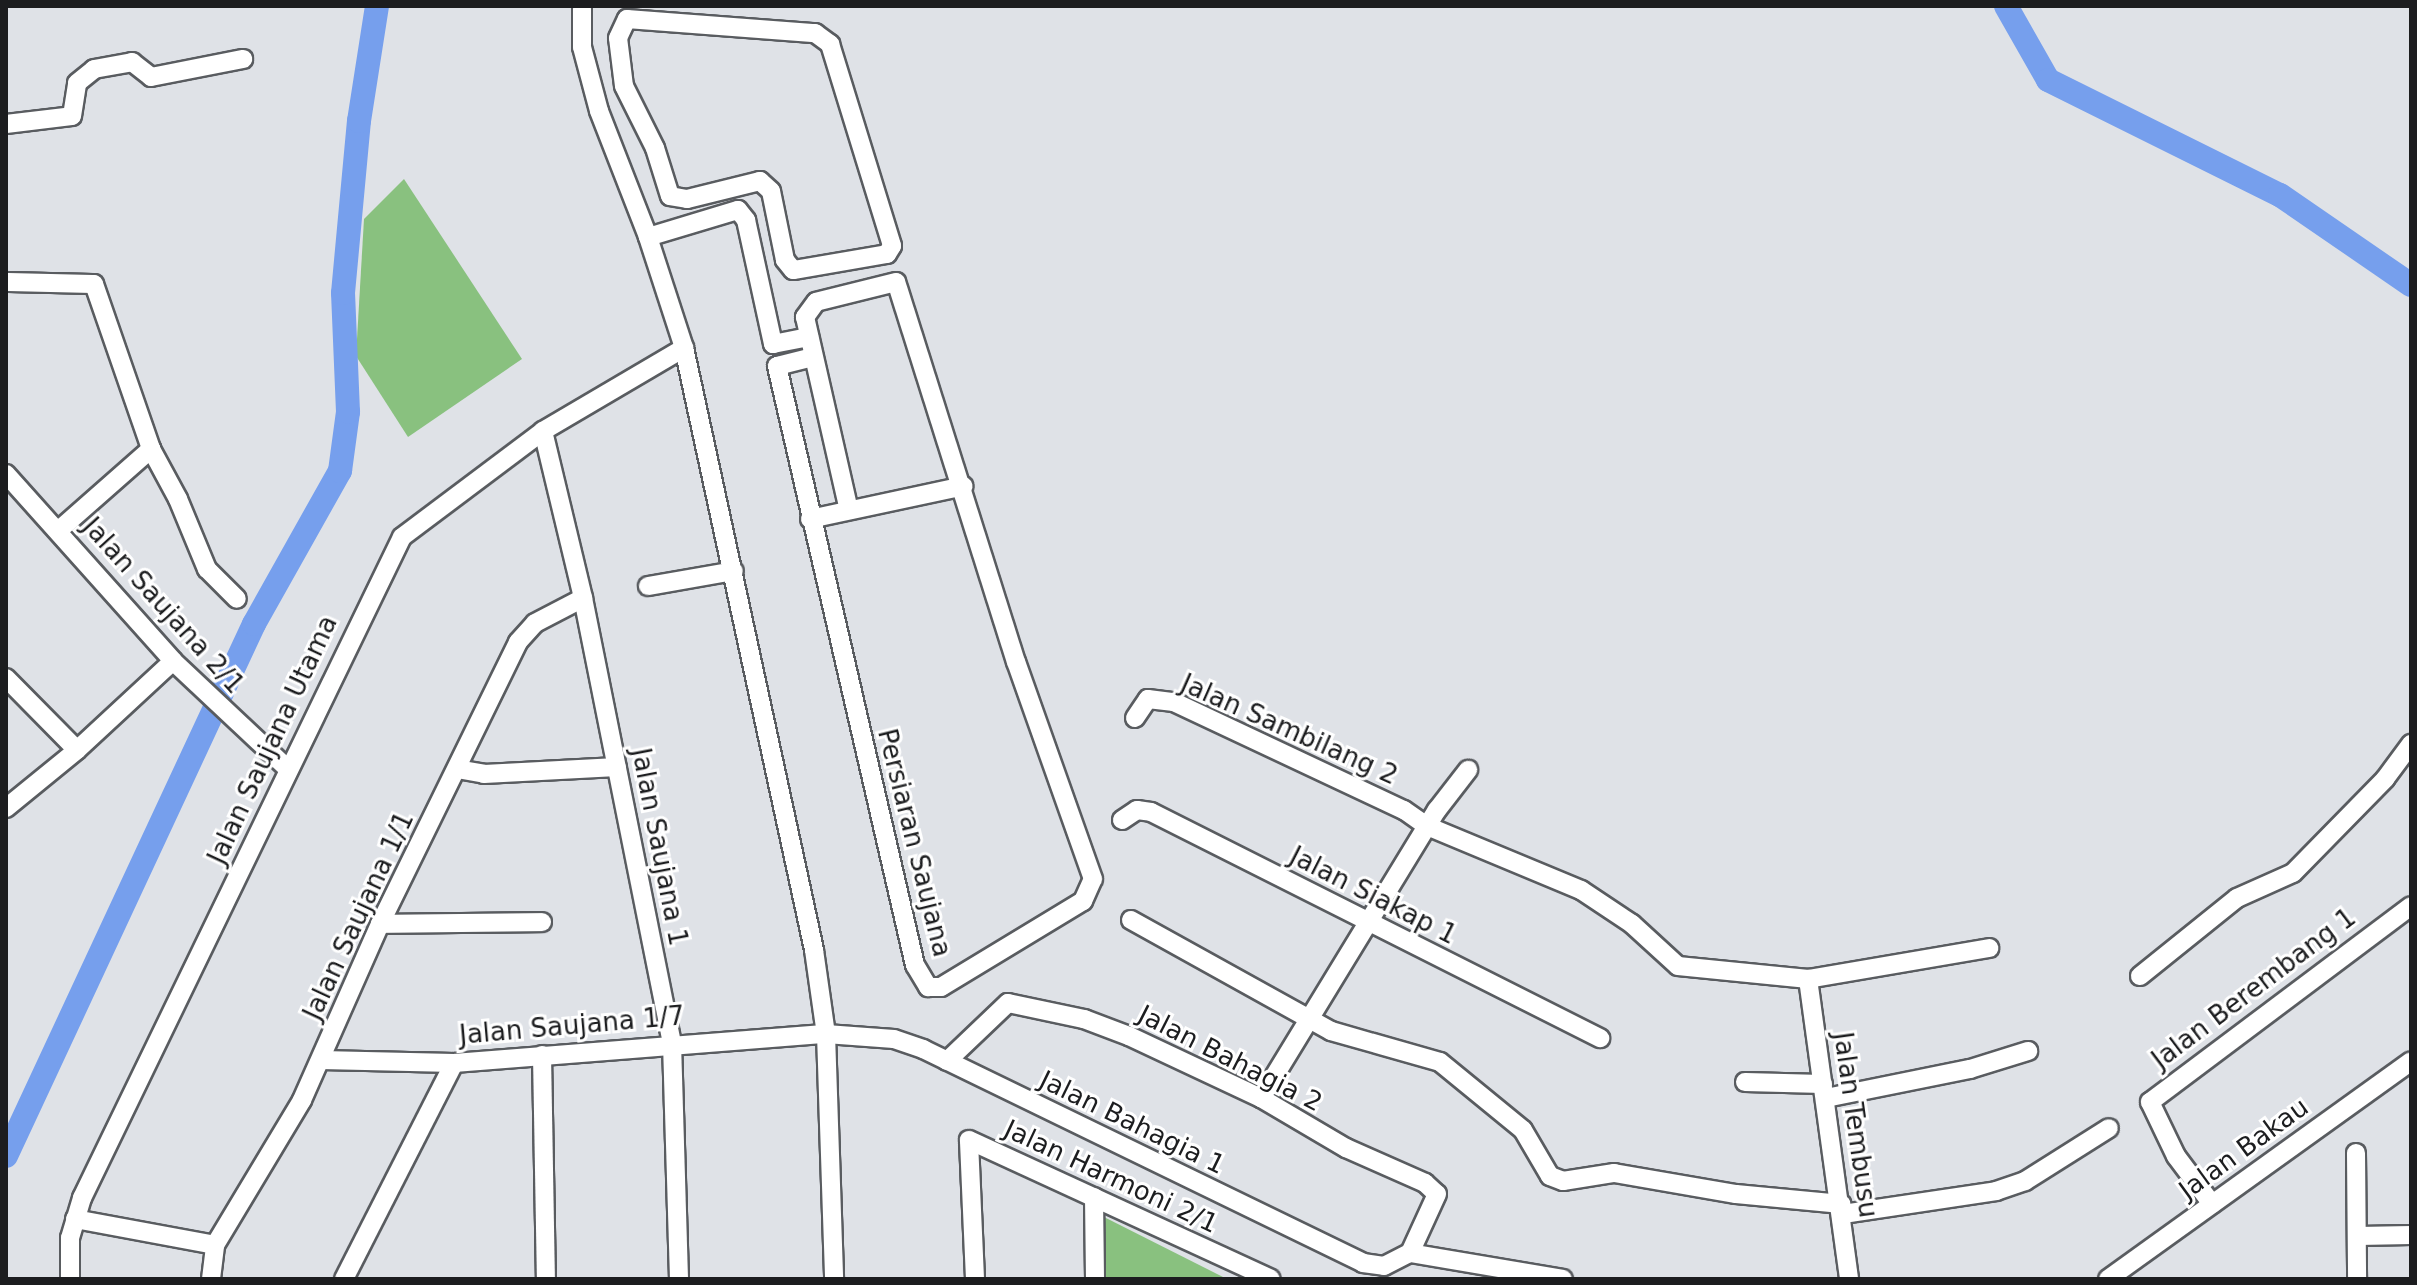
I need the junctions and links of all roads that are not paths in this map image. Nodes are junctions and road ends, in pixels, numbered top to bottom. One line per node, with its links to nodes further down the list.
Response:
1 (582, 9): 5 (street)
2 (243, 59): 3 (street)
3 (6, 124)
4 (655, 148): 4 (street); 5 (street)
5 (620, 160): 6 (street)
6 (648, 237): 8 (street); 9 (street)
7 (6, 282): 12 (street)
8 (809, 337): 10 (street); 14 (street, Persiaran Saujana)
9 (684, 348): 11 (street, Jalan Saujana Utama); 18 (street)
10 (813, 357): 15 (street); 16 (street, Persiaran Saujana)
11 (546, 440): 21 (street, Jalan Saujana 1); 28 (street, Jalan Saujana Utama)
12 (151, 449): 17 (street); 20 (street)
13 (6, 474): 17 (street, Jalan Saujana 2/1)
14 (964, 486): 15 (street); 16 (street, Persiaran Saujana)
15 (849, 510): 16 (street)
16 (810, 519)
17 (59, 530): 22 (street, Jalan Saujana 2/1)
18 (734, 571): 19 (street); 43 (street)
19 (648, 586)
20 (237, 599)
21 (574, 602): 27 (street, Jalan Saujana 1); 29 (street, Jalan Saujana 1/1)
22 (173, 661): 26 (street); 28 (street, Jalan Saujana 2/1)
23 (6, 678): 26 (street)
24 (1135, 718): 33 (street, Jalan Sambilang 2)
25 (2411, 744): 40 (street)
26 (77, 750): 31 (street)
27 (617, 767): 29 (street); 45 (street, Jalan Saujana 1)
28 (287, 768): 60 (street, Jalan Saujana Utama)
29 (457, 769): 37 (street, Jalan Saujana 1/1)
30 (1468, 770): 33 (street)
31 (6, 808)
32 (1122, 820): 38 (street, Jalan Siakap 1)
33 (1438, 831): 38 (street); 41 (street)
34 (2411, 906): 58 (street, Jalan Berembang 1)
35 (1131, 920): 42 (street)
36 (542, 922): 37 (street)
37 (380, 924): 48 (street, Jalan Saujana 1/1)
38 (1369, 926): 42 (street); 44 (street, Jalan Siakap 1)
39 (1989, 948): 41 (street)
40 (2140, 976)
41 (1817, 978): 53 (street, Jalan Tembusu)
42 (1311, 1019): 54 (street); 59 (street)
43 (826, 1034): 45 (street, Jalan Saujana 1/7); 49 (street, Jalan Bahagia 1); 70 (street)
44 (1600, 1038)
45 (672, 1043): 47 (street, Jalan Saujana 1/7); 69 (street, Jalan Saujana 1)
46 (2028, 1051): 53 (street)
47 (542, 1055): 51 (street, Jalan Saujana 1/7); 68 (street)
48 (321, 1060): 51 (street, Jalan Saujana 1/7); 63 (street, Jalan Saujana 1/1)
49 (947, 1061): 54 (street, Jalan Bahagia 2); 64 (street, Jalan Bahagia 1)
50 (2411, 1061): 58 (street, Jalan Bakau)
51 (454, 1063): 67 (street)
52 (1745, 1082): 53 (street)
53 (1830, 1094): 59 (street, Jalan Tembusu)
54 (1261, 1098): 64 (street, Jalan Bahagia 2)
55 (2109, 1128): 59 (street)
56 (2356, 1153): 62 (street)
57 (1094, 1197): 71 (street, Jalan Harmoni 2/1); 72 (street); 73 (street, Jalan Harmoni 2/1)
58 (2209, 1206): 76 (street, Jalan Bakau)
59 (1847, 1211): 75 (street, Jalan Tembusu)
60 (75, 1219): 63 (street); 65 (street, Jalan Saujana Utama)
61 (2411, 1235): 62 (street)
62 (2358, 1236): 77 (street)
63 (215, 1245): 66 (street, Jalan Saujana 1/1)
64 (1410, 1253): 74 (street)
65 (70, 1279)
66 (211, 1279)
67 (344, 1279)
68 (546, 1279)
69 (679, 1279)
70 (834, 1279)
71 (975, 1279)
72 (1095, 1279)
73 (1271, 1279)
74 (1563, 1279)
75 (1849, 1279)
76 (2108, 1279)
77 (2357, 1279)

